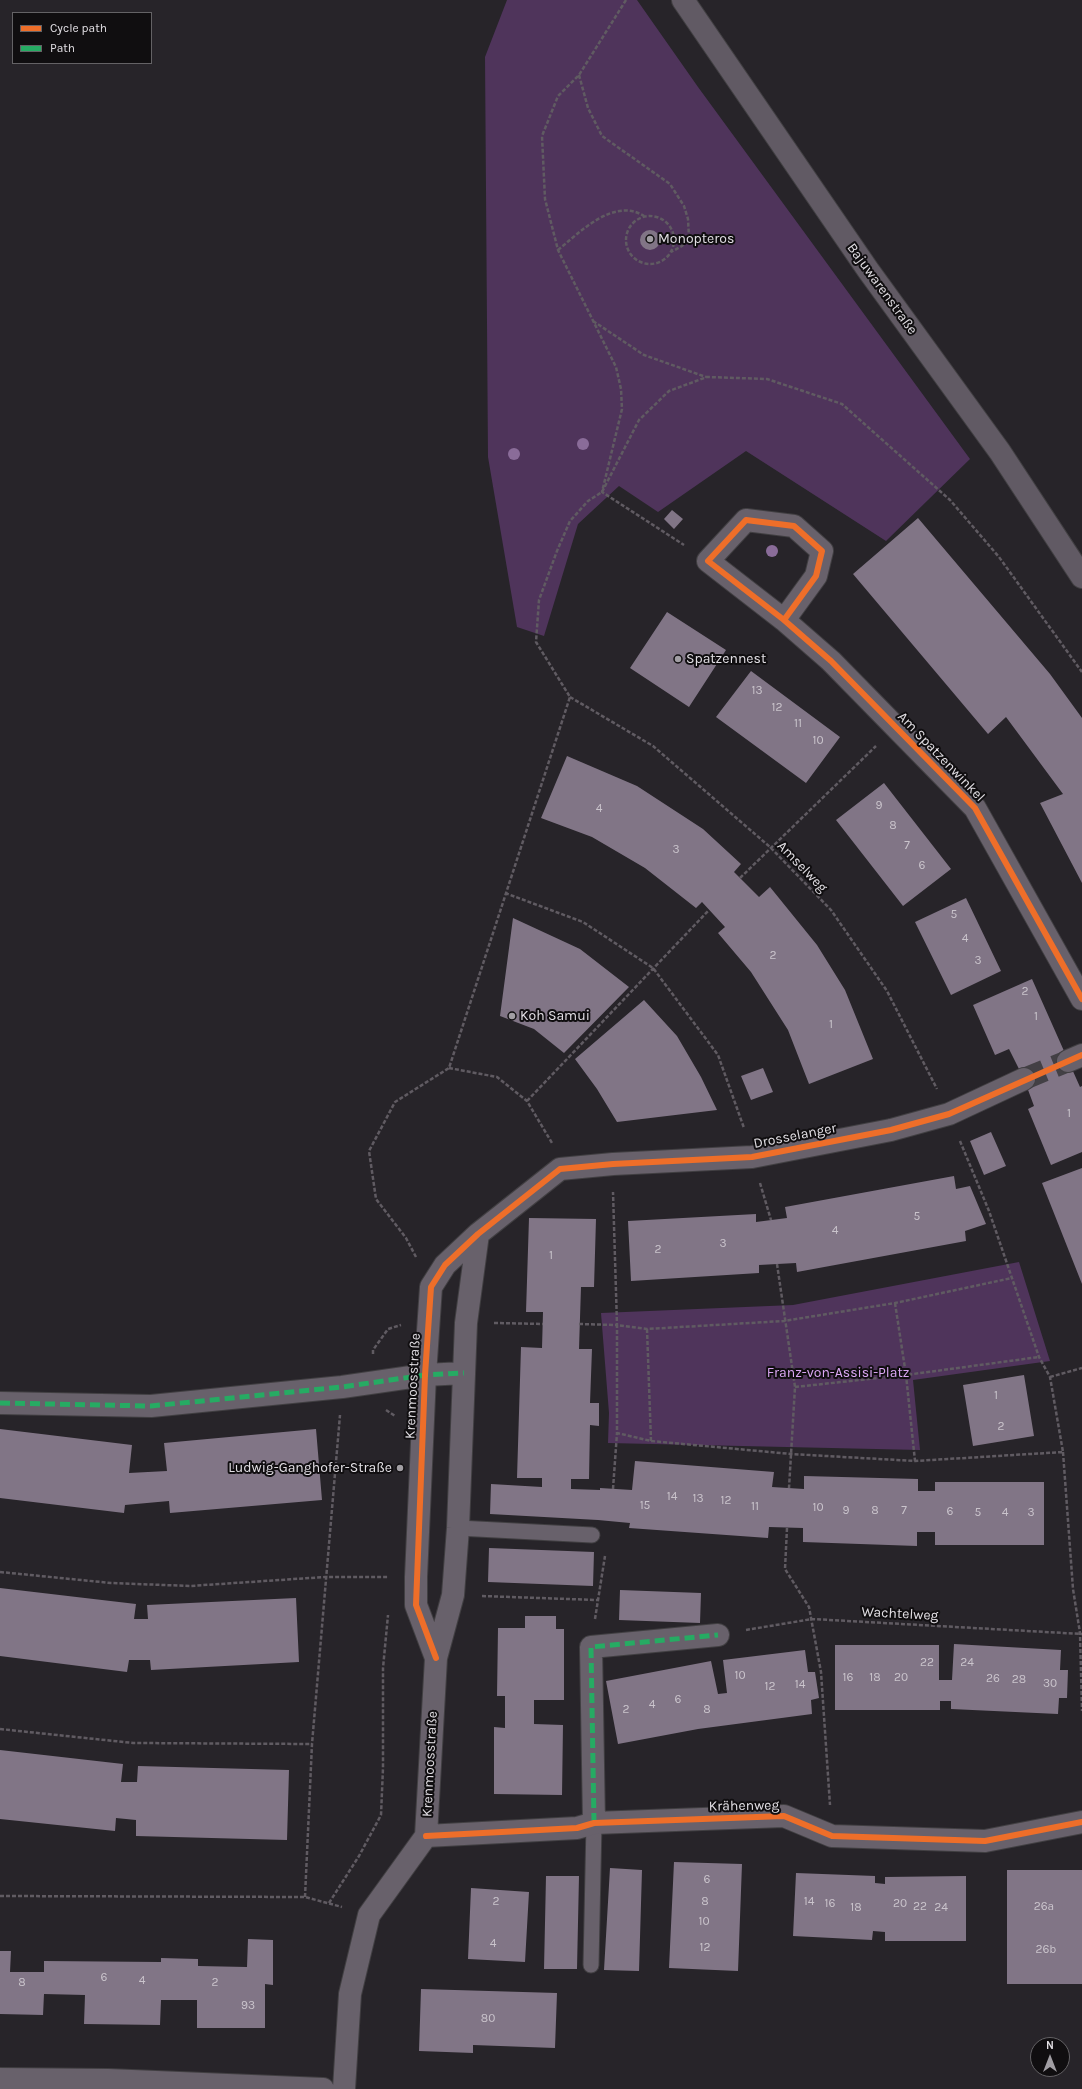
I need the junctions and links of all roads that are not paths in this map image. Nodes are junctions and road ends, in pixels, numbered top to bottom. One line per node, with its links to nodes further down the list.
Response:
1 (683, 0): 2 (main road, Bajuwarenstraße)
2 (1082, 576)
3 (784, 620): 3 (street, Am Spatzenwinkel); 4 (street, Am Spatzenwinkel)
4 (1082, 999)
5 (1024, 1079): 6 (street, Drosselanger)
6 (560, 1169): 7 (street, Krenmoosstraße)
7 (478, 1234): 8 (street, Krenmoosstraße); 9 (street, Krenmoosstraße)
8 (464, 1373): 9 (street); 11 (street, Krenmoosstraße)
9 (424, 1375): 10 (street); 14 (street, Krenmoosstraße)
10 (0, 1403)
11 (458, 1528): 12 (lane); 14 (street, Krenmoosstraße)
12 (592, 1535)
13 (718, 1635): 16 (street)
14 (436, 1658): 17 (street, Krenmoosstraße)
15 (1082, 1822): 16 (street, Krähenweg)
16 (594, 1823): 17 (street, Krähenweg); 18 (lane)
17 (426, 1836): 21 (street, Krenmoosstraße)
18 (591, 1965)
19 (0, 2079): 20 (street)
20 (323, 2089)
21 (344, 2089)

